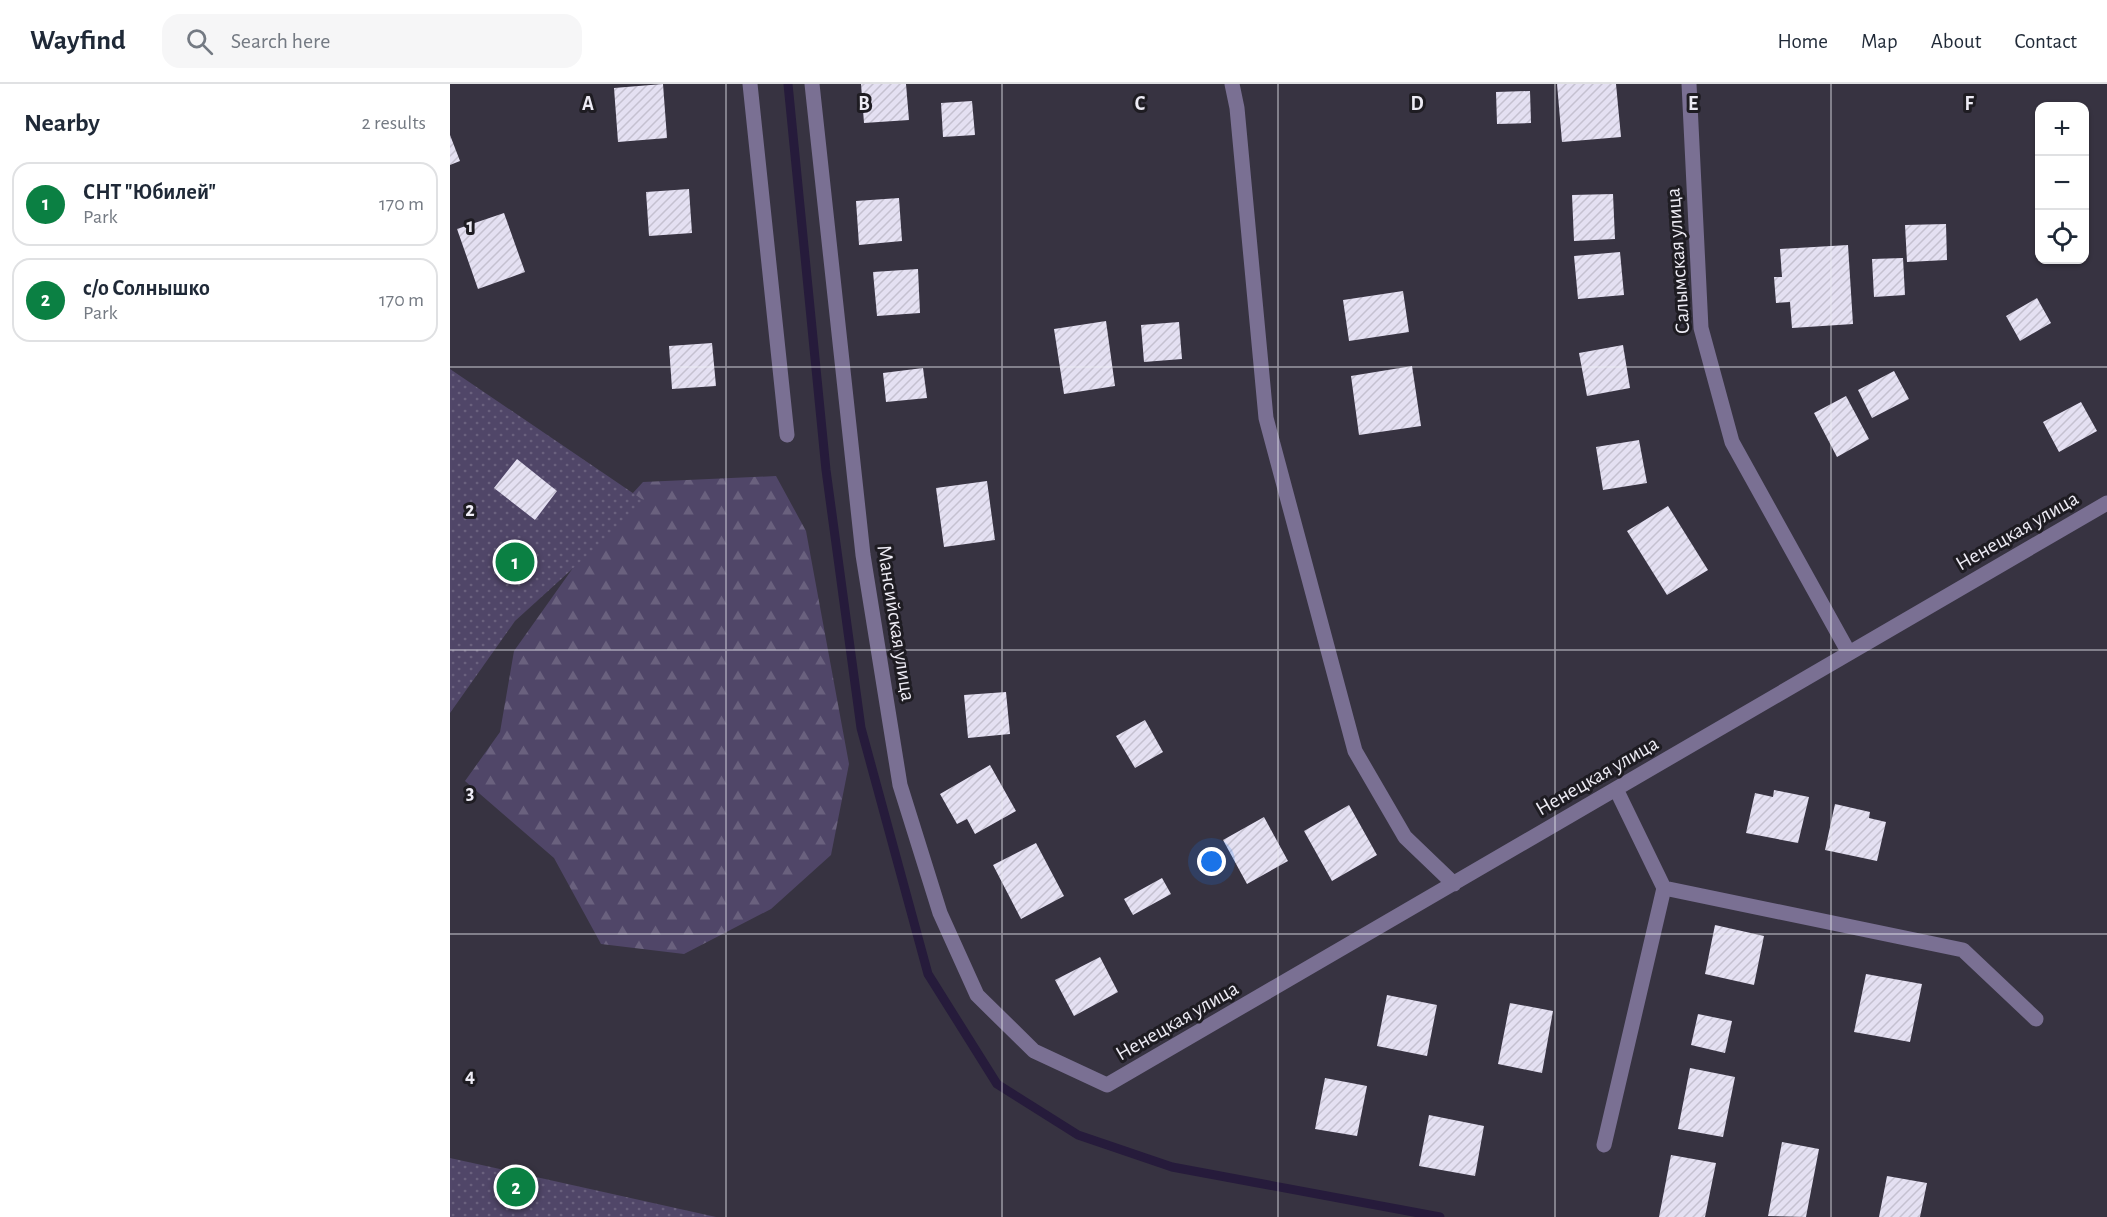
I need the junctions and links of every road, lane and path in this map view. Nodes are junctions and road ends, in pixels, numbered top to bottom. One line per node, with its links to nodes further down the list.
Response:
1 (750, 84): 5 (street)
2 (812, 84): 12 (street, Мансийская улица)
3 (1232, 84): 9 (street)
4 (1689, 84): 7 (street, Салымская улица)
5 (787, 435)
6 (2107, 503): 7 (street, Ненецкая улица)
7 (1849, 653): 8 (street, Ненецкая улица)
8 (1616, 789): 9 (street, Ненецкая улица); 10 (street)
9 (1454, 884): 12 (street, Ненецкая улица)
10 (1664, 888): 11 (street); 13 (street)
11 (2036, 1019)
12 (1107, 1085)
13 (1604, 1145)

